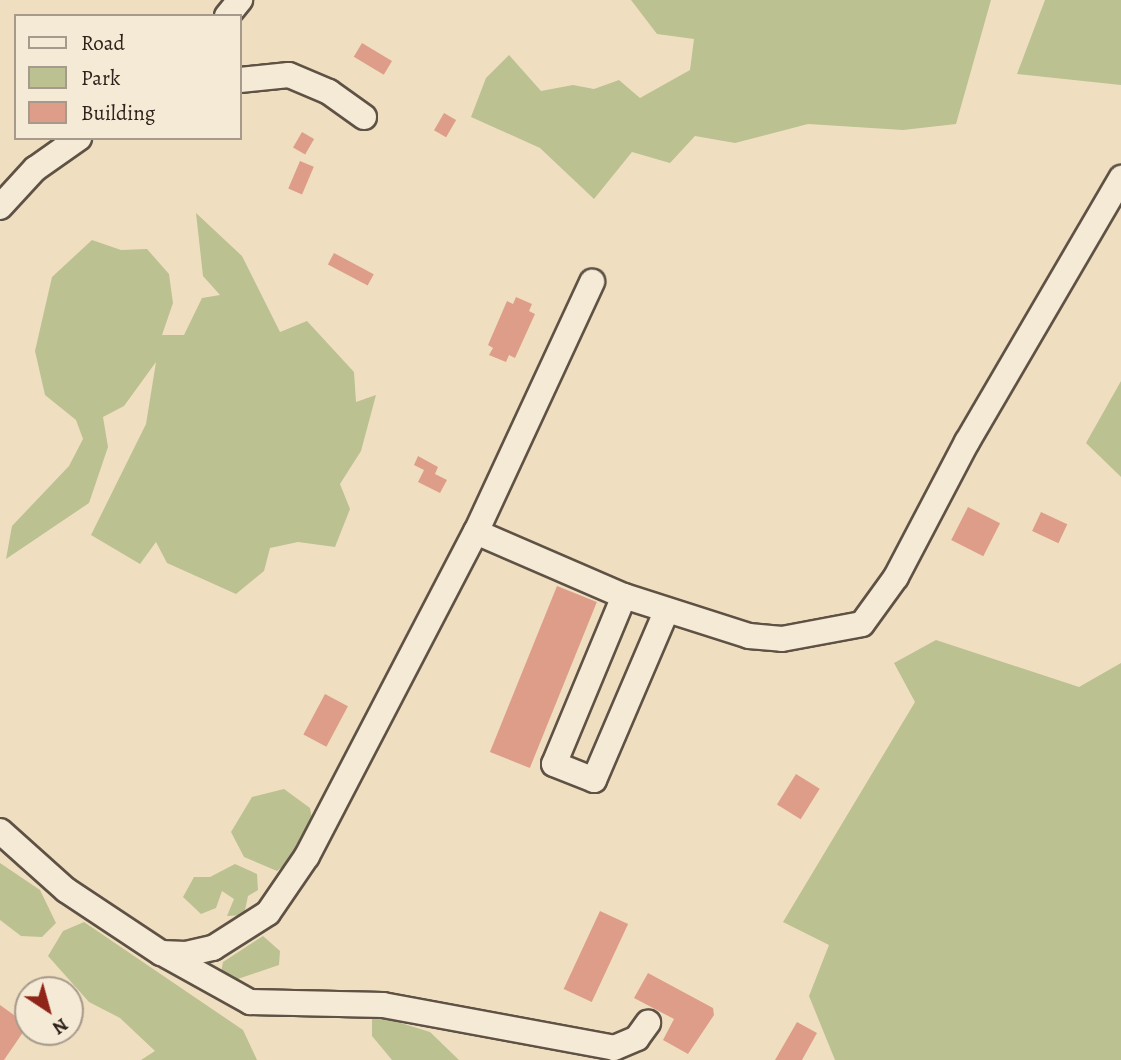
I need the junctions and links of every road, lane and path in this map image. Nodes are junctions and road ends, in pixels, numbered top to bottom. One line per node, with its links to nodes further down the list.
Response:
1 (240, 0): 2 (street)
2 (229, 14)
3 (242, 80): 4 (street)
4 (364, 117)
5 (76, 140): 7 (street)
6 (1121, 178): 11 (street)
7 (0, 207)
8 (592, 282): 9 (street)
9 (476, 532): 10 (street); 13 (street)
10 (624, 596): 11 (street); 11 (street)
11 (667, 612)
12 (0, 831): 13 (street)
13 (161, 953): 14 (street)
14 (648, 1023)

